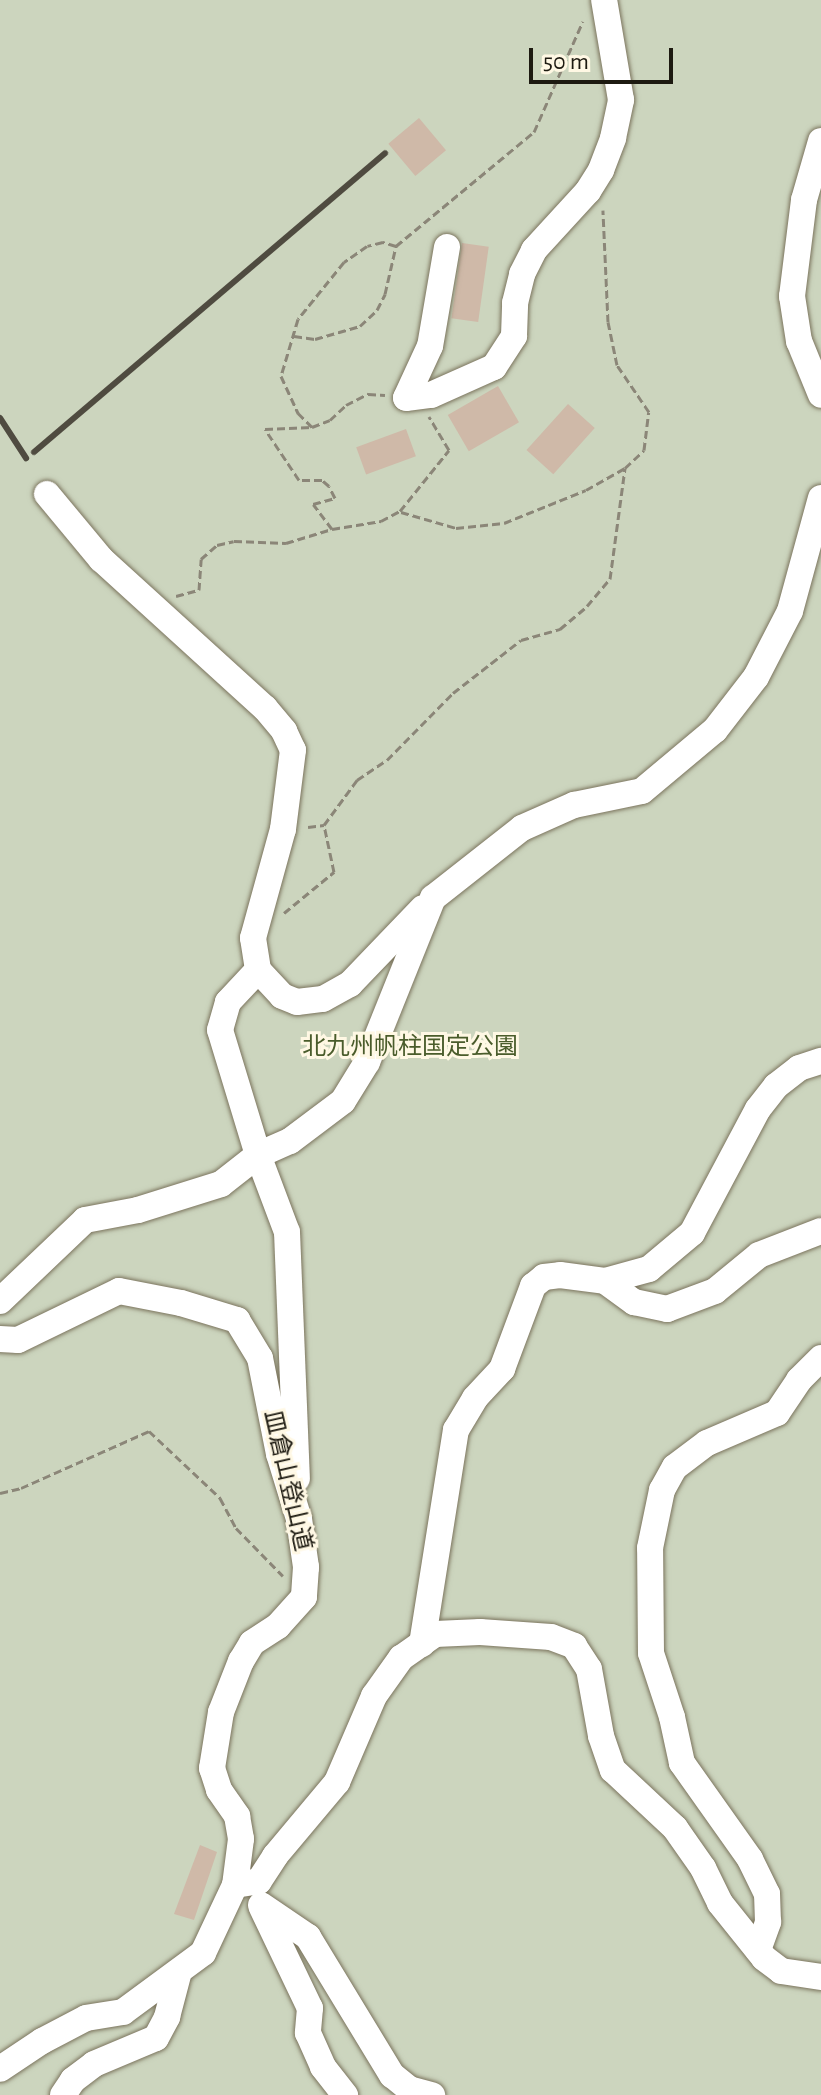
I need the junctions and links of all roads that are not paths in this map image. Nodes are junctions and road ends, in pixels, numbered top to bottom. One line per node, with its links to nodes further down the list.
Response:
1 (596, 6): 3 (street)
2 (821, 141): 4 (street)
3 (447, 247)
4 (821, 395)
5 (47, 494): 8 (street)
6 (821, 498): 7 (street)
7 (433, 898): 8 (street); 10 (street)
8 (258, 970): 10 (street)
9 (821, 1061): 12 (street)
10 (258, 1155): 13 (street); 16 (street)
11 (821, 1231): 12 (street)
12 (605, 1281): 17 (street)
13 (0, 1301)
14 (0, 1339): 16 (street, 皿倉山登山道)
15 (821, 1358): 20 (street)
16 (299, 1519): 18 (street, 皿倉山登山道)
17 (422, 1644): 18 (street); 20 (street)
18 (235, 1885): 19 (street); 21 (street)
19 (261, 1905): 25 (street); 26 (street)
20 (758, 1950): 22 (street)
21 (178, 1975): 23 (street); 24 (street)
22 (821, 1977)
23 (0, 2069)
24 (63, 2095)
25 (345, 2095)
26 (432, 2095)

